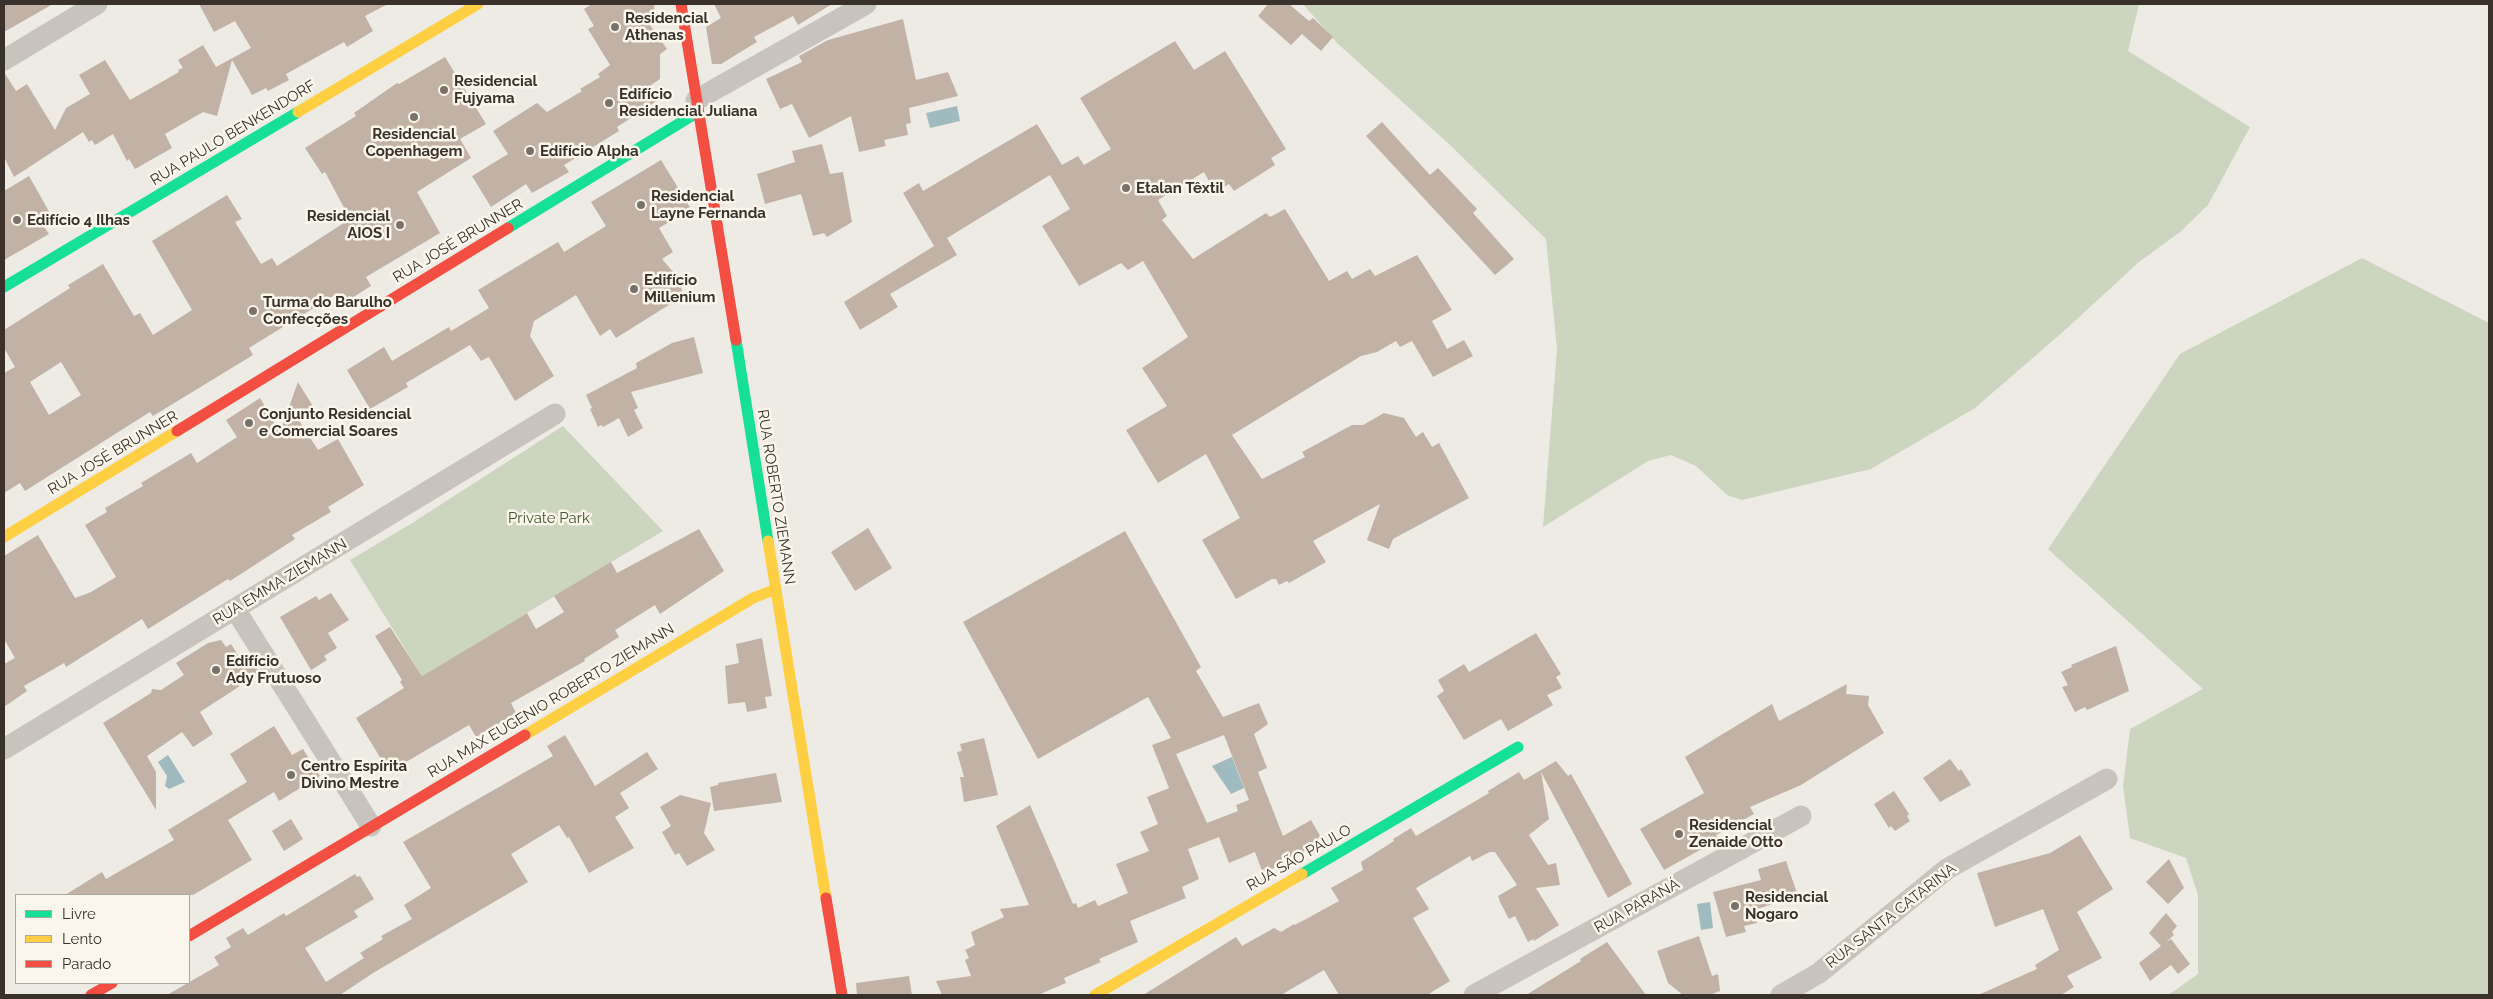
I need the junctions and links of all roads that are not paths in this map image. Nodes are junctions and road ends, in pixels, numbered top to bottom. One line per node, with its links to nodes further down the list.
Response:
1 (97, 4): 5 (street)
2 (478, 4): 7 (street, RUA PAULO BENKENDORF)
3 (681, 4): 6 (street, RUA ROBERTO ZIEMANN)
4 (866, 4): 6 (street)
5 (4, 60)
6 (697, 106): 9 (street, RUA JOSÉ BRUNNER); 10 (street, RUA ROBERTO ZIEMANN)
7 (4, 287)
8 (555, 414): 11 (street, RUA EMMA ZIEMANN)
9 (4, 537)
10 (776, 589): 16 (street, RUA MAX EUGENIO ROBERTO ZIEMANN); 20 (street, RUA ROBERTO ZIEMANN)
11 (235, 609): 13 (street, RUA EMMA ZIEMANN); 16 (street)
12 (1518, 747): 21 (street, RUA SÃO PAULO)
13 (4, 749)
14 (2107, 779): 23 (street, RUA SANTA CATARINA)
15 (1801, 816): 22 (street, RUA PARANÁ)
16 (371, 826): 17 (street, RUA MAX EUGENIO ROBERTO ZIEMANN)
17 (190, 935)
18 (110, 984): 19 (street)
19 (91, 995)
20 (842, 995)
21 (1096, 995)
22 (1474, 995)
23 (1781, 995)

